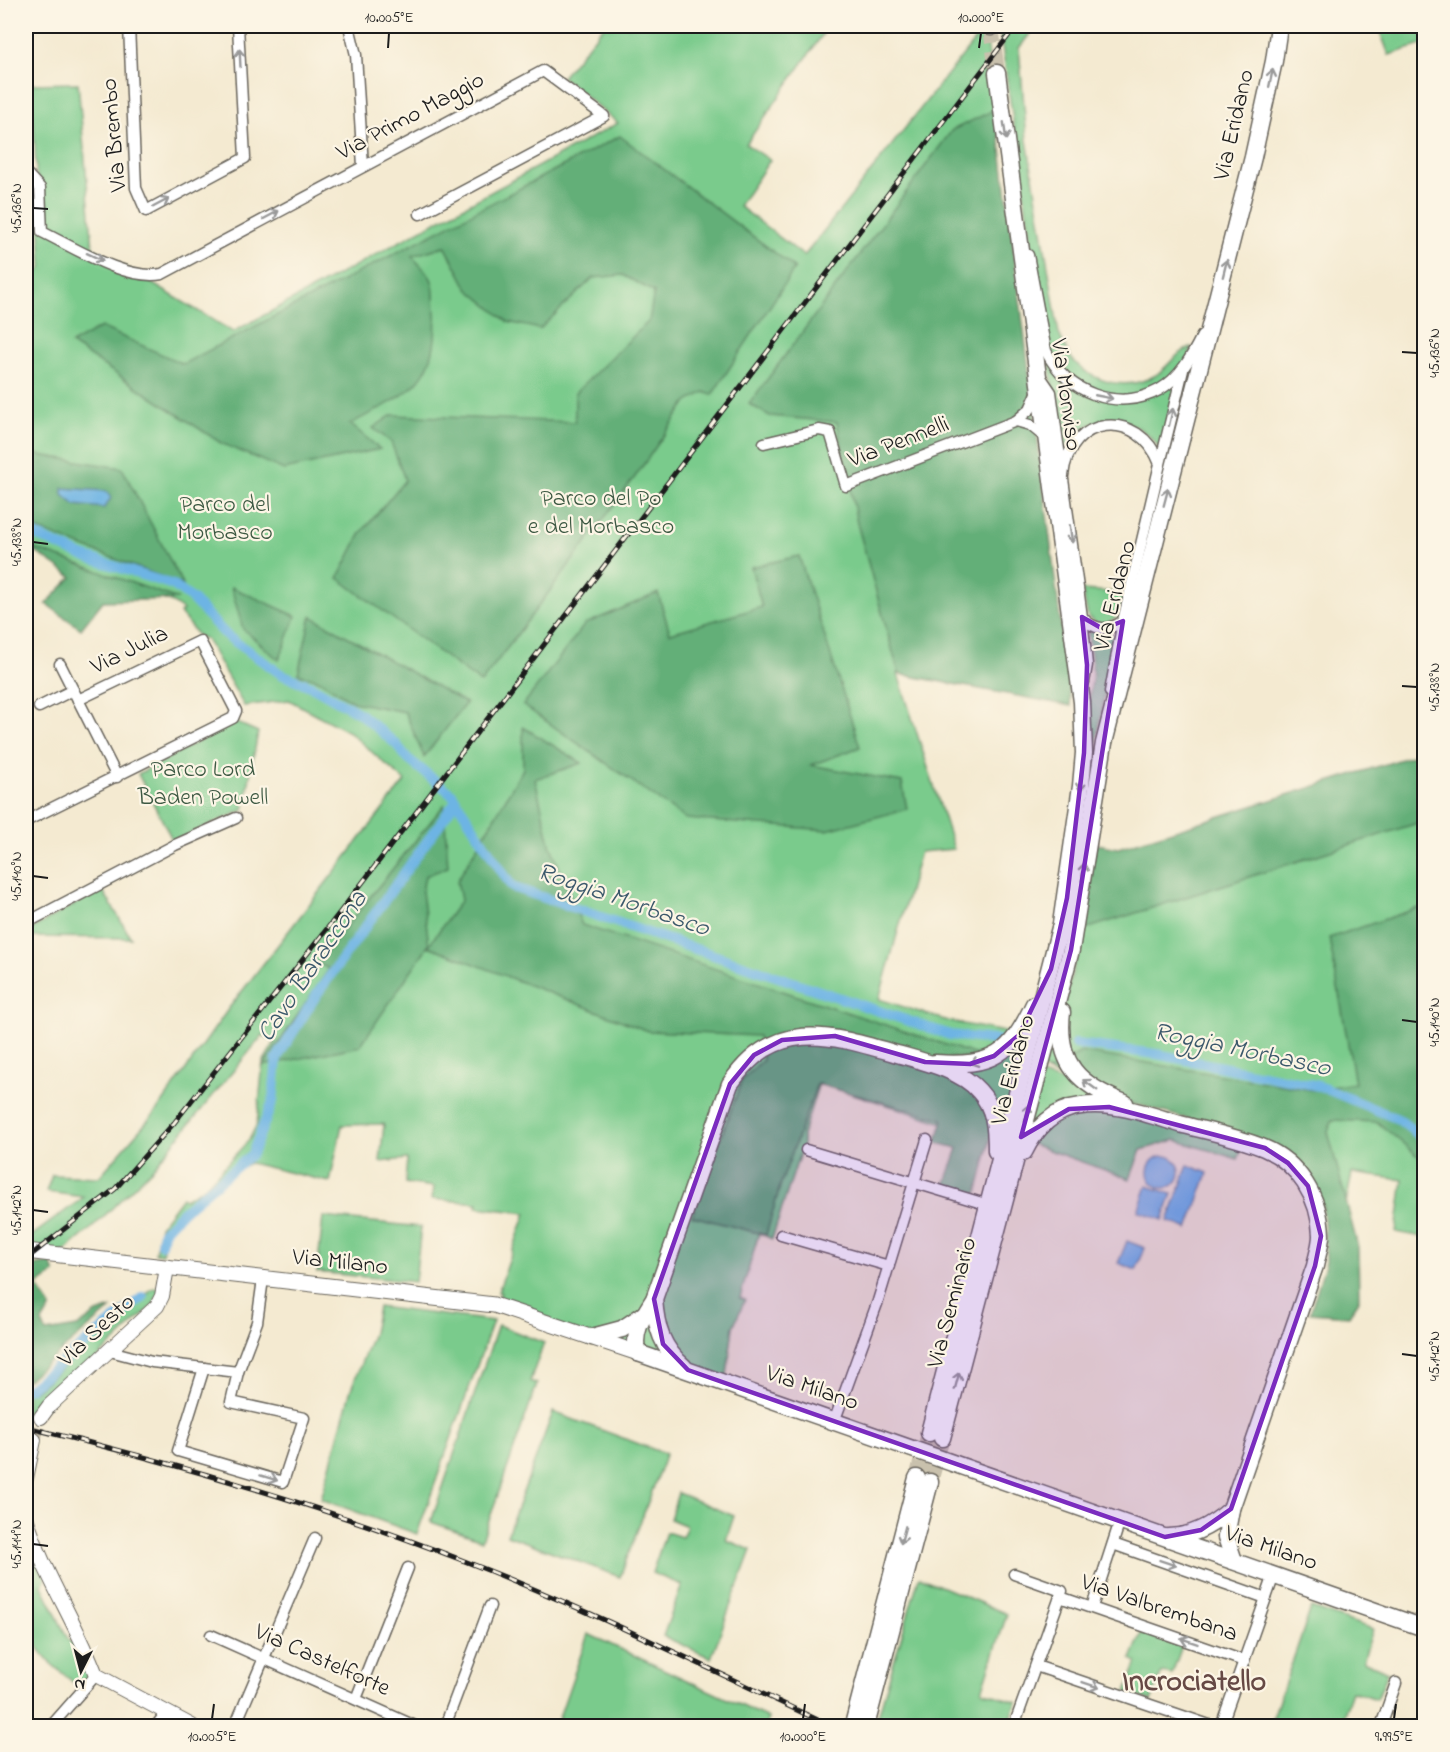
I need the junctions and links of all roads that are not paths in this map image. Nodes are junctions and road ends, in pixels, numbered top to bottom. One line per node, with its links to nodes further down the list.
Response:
1 (129, 26): 2 (street, Via Brembo, one-way to 2)
2 (238, 26)
3 (350, 26): 6 (street)
4 (358, 26): 6 (street)
5 (1279, 26): 12 (main road, Via Eridano, one-way to 5)
6 (356, 55): 8 (street)
7 (997, 73): 11 (main road, Via Monviso, one-way to 11)
8 (363, 166): 9 (street, Via Primo Maggio, one-way to 8); 10 (street, Via Primo Maggio)
9 (26, 173)
10 (420, 214)
11 (1019, 227): 13 (street, one-way to 13); 14 (main road, Via Monviso)
12 (1217, 299): 13 (street); 26 (main road, Via Eridano, one-way to 12)
13 (1183, 369): 18 (street, one-way to 13)
14 (1039, 379): 15 (street, Via Pennelli); 16 (main road, Via Monviso); 19 (street)
15 (1016, 421): 16 (street); 17 (street, Via Pennelli)
16 (1047, 440): 24 (main road, Via Monviso)
17 (764, 443)
18 (1160, 464): 19 (street); 21 (street)
19 (1063, 476): 20 (street, one-way to 20)
20 (1082, 616): 21 (street); 24 (street)
21 (1123, 621): 26 (street)
22 (60, 664): 23 (street)
23 (75, 695): 25 (street, Via Julia); 28 (street); 28 (street, Via Julia)
24 (1082, 702): 27 (main road, Via Monviso)
25 (39, 707)
26 (1110, 717): 32 (main road, Via Eridano, one-way to 26)
27 (1083, 724): 33 (main road, Via Eridano, one-way to 33)
28 (117, 777): 30 (street)
29 (236, 818): 31 (street)
30 (26, 821)
31 (26, 923)
32 (1071, 950): 35 (main road, one-way to 32); 38 (main road, Via Eridano, one-way to 32)
33 (1051, 969): 34 (main road, one-way to 34); 38 (main road, Via Eridano)
34 (926, 1062): 38 (main road); 46 (main road)
35 (1162, 1119): 38 (main road); 59 (main road)
36 (927, 1140): 39 (street)
37 (806, 1150): 39 (street)
38 (1003, 1178): 55 (main road, Via Seminario)
39 (914, 1184): 40 (street); 43 (street)
40 (982, 1203)
41 (781, 1236): 43 (street)
42 (26, 1251): 44 (main road, Via Milano)
43 (889, 1266): 54 (street)
44 (167, 1268): 45 (main road, Via Milano); 48 (street, Via Sesto)
45 (263, 1279): 47 (main road, Via Milano); 52 (street)
46 (650, 1317): 47 (main road); 49 (main road); 51 (main road)
47 (592, 1337): 49 (main road, Via Milano)
48 (110, 1351): 50 (street); 53 (street, Via Sesto)
49 (638, 1353): 51 (main road, Via Milano)
50 (204, 1368): 52 (street); 52 (street, one-way to 52)
51 (688, 1370): 54 (main road, Via Milano)
52 (238, 1372)
53 (41, 1417)
54 (834, 1422): 61 (main road, Via Milano)
55 (935, 1436)
56 (34, 1440): 57 (street)
57 (26, 1478)
58 (924, 1480): 91 (main road)
59 (1231, 1509): 62 (main road); 64 (main road)
60 (26, 1517): 81 (street)
61 (1120, 1521): 63 (main road, Via Milano); 66 (street)
62 (1214, 1524): 63 (main road); 67 (main road)
63 (1165, 1537): 67 (main road, Via Milano)
64 (1226, 1537): 67 (main road); 68 (main road)
65 (315, 1538): 78 (street)
66 (1113, 1544): 73 (street, one-way to 73); 75 (street)
67 (1212, 1553): 68 (main road, Via Milano)
68 (1234, 1561): 71 (main road, Via Milano)
69 (408, 1568): 83 (street)
70 (1014, 1574): 72 (street, Via Valbrembana)
71 (1274, 1575): 73 (street); 76 (main road, Via Milano)
72 (1060, 1596): 75 (street, Via Valbrembana); 80 (street)
73 (1266, 1598): 79 (street)
74 (490, 1606): 90 (street)
75 (1092, 1607): 79 (street, Via Valbrembana, one-way to 75)
76 (1425, 1628)
77 (211, 1635): 78 (street, Via Castelforte)
78 (265, 1659): 83 (street, Via Castelforte); 88 (street)
79 (1244, 1661): 94 (street)
80 (1036, 1666): 92 (street); 93 (street, one-way to 93)
81 (96, 1675): 84 (street); 85 (street)
82 (1396, 1683): 95 (street)
83 (356, 1699): 89 (street, Via Castelforte)
84 (166, 1713): 86 (street); 87 (street)
85 (51, 1726)
86 (156, 1726)
87 (192, 1726)
88 (236, 1726)
89 (415, 1726)
90 (445, 1726)
91 (859, 1726)
92 (1014, 1726)
93 (1212, 1726)
94 (1221, 1726)
95 (1381, 1726)

